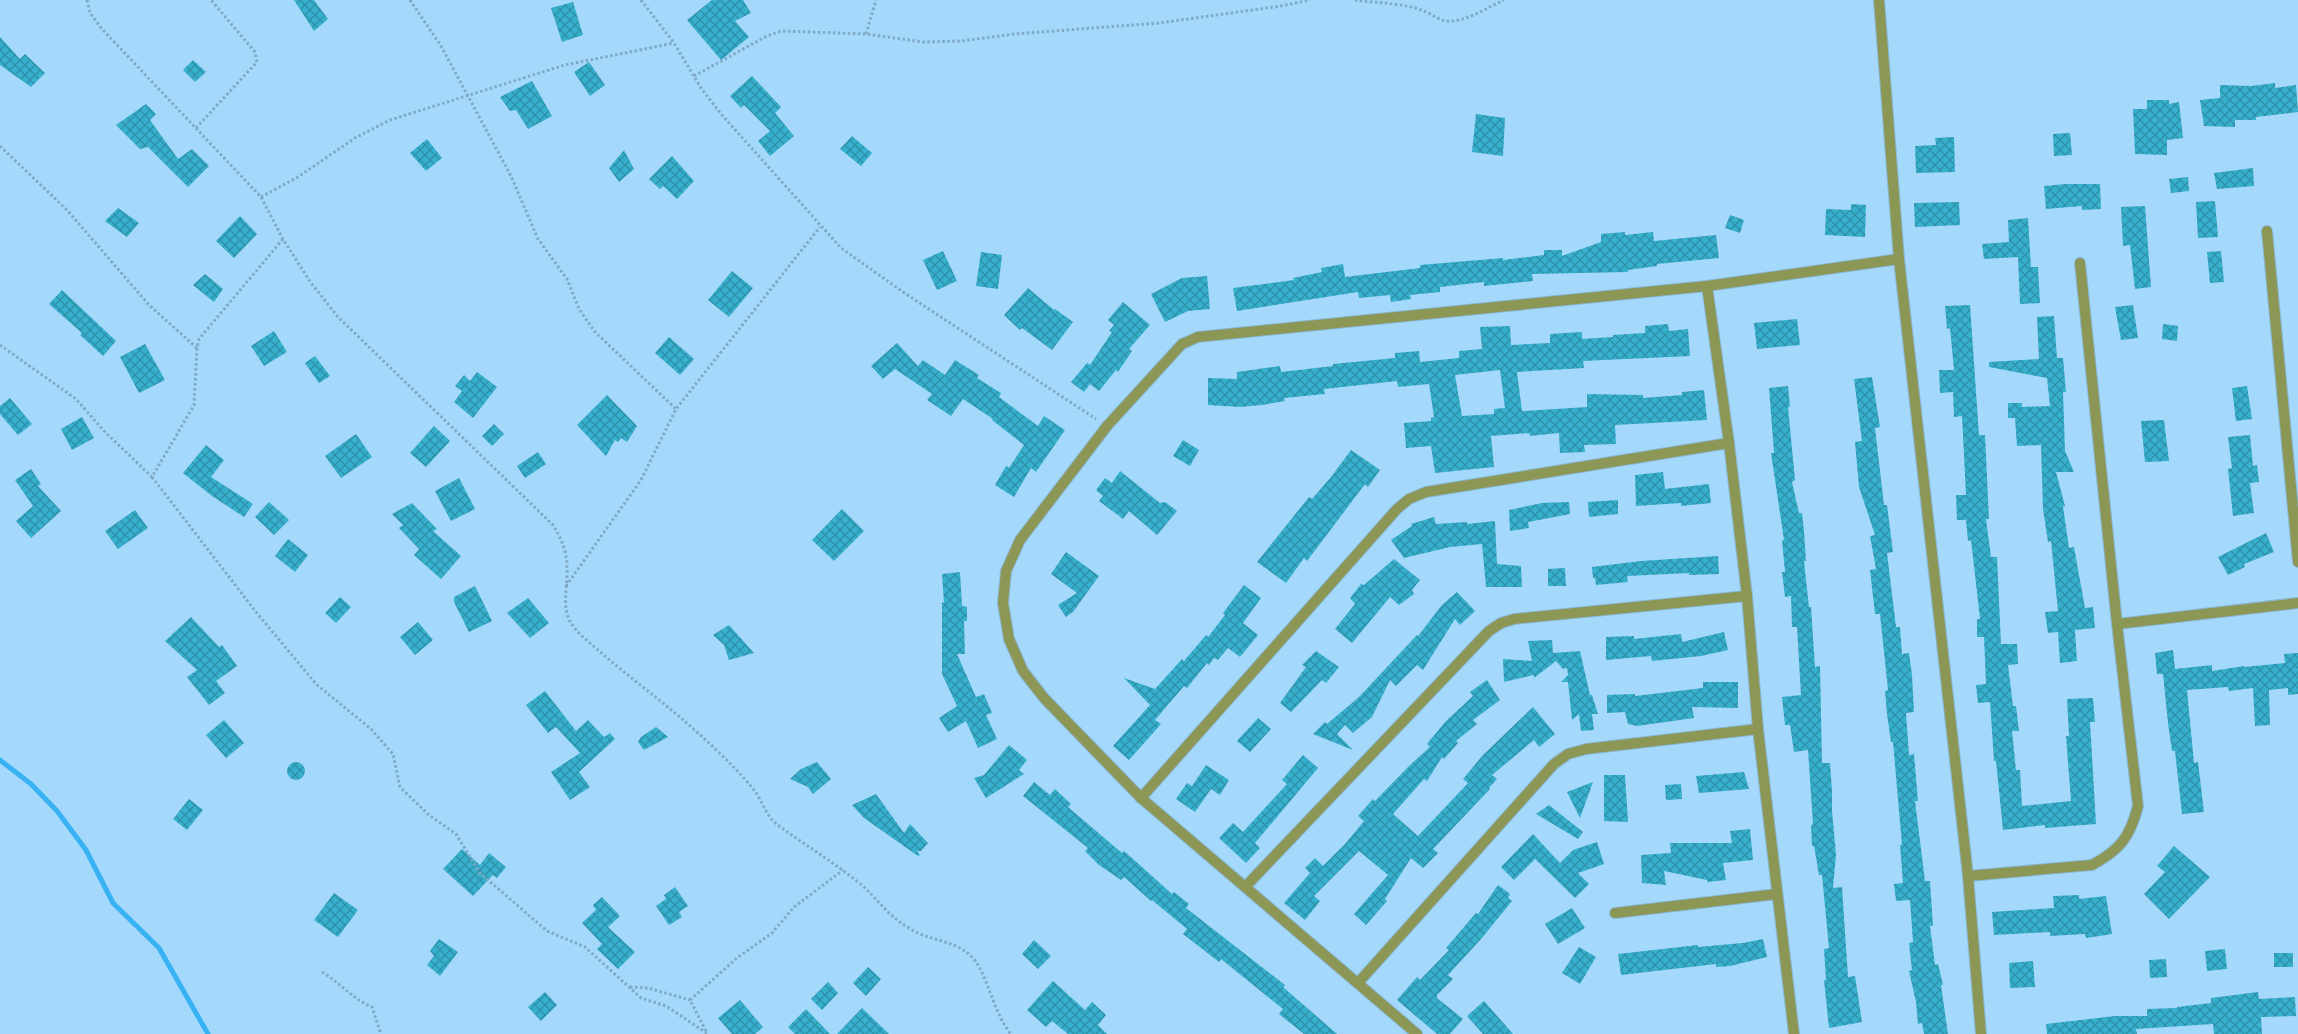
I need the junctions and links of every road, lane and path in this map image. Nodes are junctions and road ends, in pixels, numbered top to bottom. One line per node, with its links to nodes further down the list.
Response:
1 (87, 0): 14 (path)
2 (210, 0): 14 (path)
3 (410, 0): 13 (path)
4 (641, 0): 11 (path)
5 (876, 0): 10 (path)
6 (1310, 0): 10 (path)
7 (1355, 0): 8 (path)
8 (1504, 0)
9 (1879, 0): 20 (street)
10 (866, 34): 12 (path)
11 (674, 43): 12 (path); 13 (path)
12 (694, 76): 17 (path)
13 (468, 96): 16 (path); 25 (path)
14 (196, 128): 16 (path)
15 (0, 146): 24 (path)
16 (261, 196): 19 (path)
17 (820, 227): 25 (path); 26 (path)
18 (2267, 230): 29 (street)
19 (283, 239): 24 (path); 30 (path)
20 (1898, 259): 22 (street); 37 (street)
21 (2080, 263): 33 (street)
22 (1707, 286): 26 (street); 27 (street)
23 (0, 345): 28 (path)
24 (197, 348): 28 (path)
25 (676, 408): 30 (path)
26 (1107, 426): 35 (street)
27 (1729, 443): 31 (street); 35 (street)
28 (152, 477): 43 (path)
29 (2298, 562)
30 (566, 586): 36 (path)
31 (1746, 596): 34 (street); 38 (street)
32 (2298, 604): 33 (street)
33 (2117, 624): 37 (street)
34 (1758, 729): 39 (street); 42 (street)
35 (1141, 798): 38 (street)
36 (843, 870): 44 (path); 47 (path)
37 (1968, 876): 50 (street)
38 (1246, 886): 42 (street)
39 (1777, 894): 40 (street); 49 (street)
40 (1615, 913)
41 (322, 972): 45 (path)
42 (1358, 983): 48 (street)
43 (629, 986): 44 (path); 46 (path)
44 (690, 1000): 46 (path)
45 (381, 1034)
46 (708, 1034)
47 (1010, 1034)
48 (1417, 1034)
49 (1794, 1034)
50 (1982, 1034)

